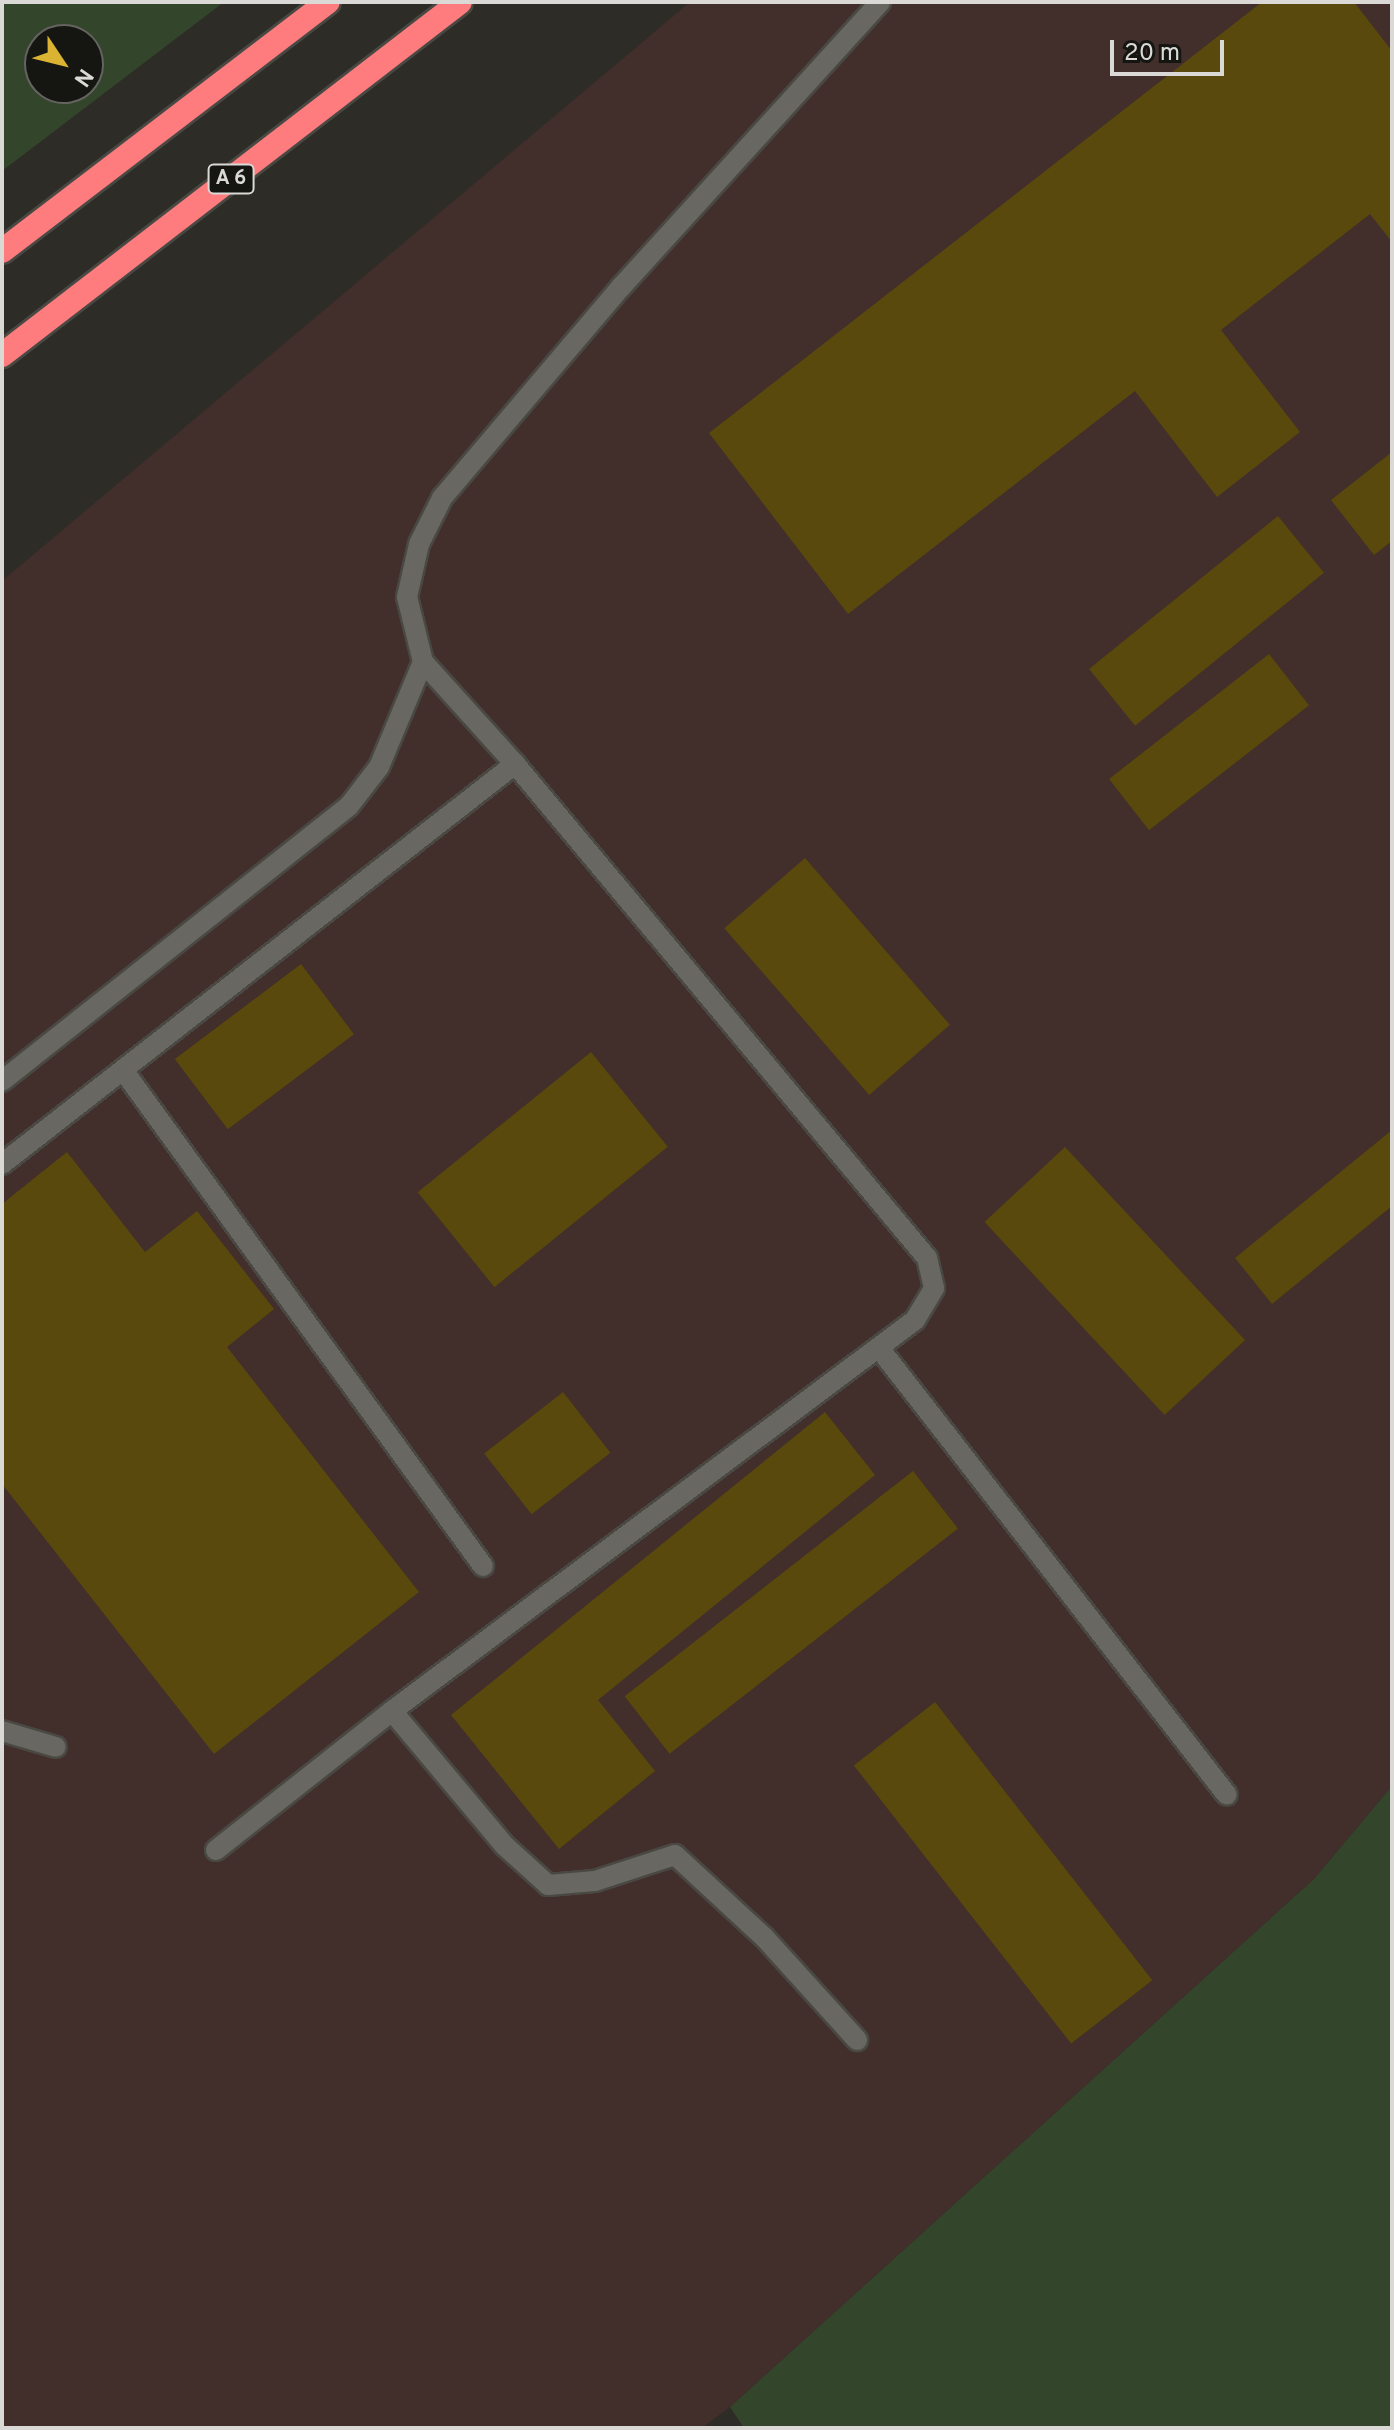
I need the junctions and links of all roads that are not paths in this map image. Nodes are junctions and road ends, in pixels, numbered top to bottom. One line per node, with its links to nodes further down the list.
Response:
1 (328, 2): 4 (highway)
2 (460, 2): 5 (highway, A 6)
3 (880, 2): 6 (street)
4 (2, 251)
5 (2, 355)
6 (423, 662): 7 (street); 9 (street)
7 (515, 764): 8 (street); 11 (street)
8 (123, 1070): 10 (street); 12 (street)
9 (2, 1081)
10 (2, 1164)
11 (879, 1348): 13 (street); 16 (street)
12 (483, 1566)
13 (392, 1711): 17 (street); 18 (street)
14 (2, 1731): 15 (street)
15 (56, 1747)
16 (1227, 1795)
17 (216, 1850)
18 (857, 2040)

